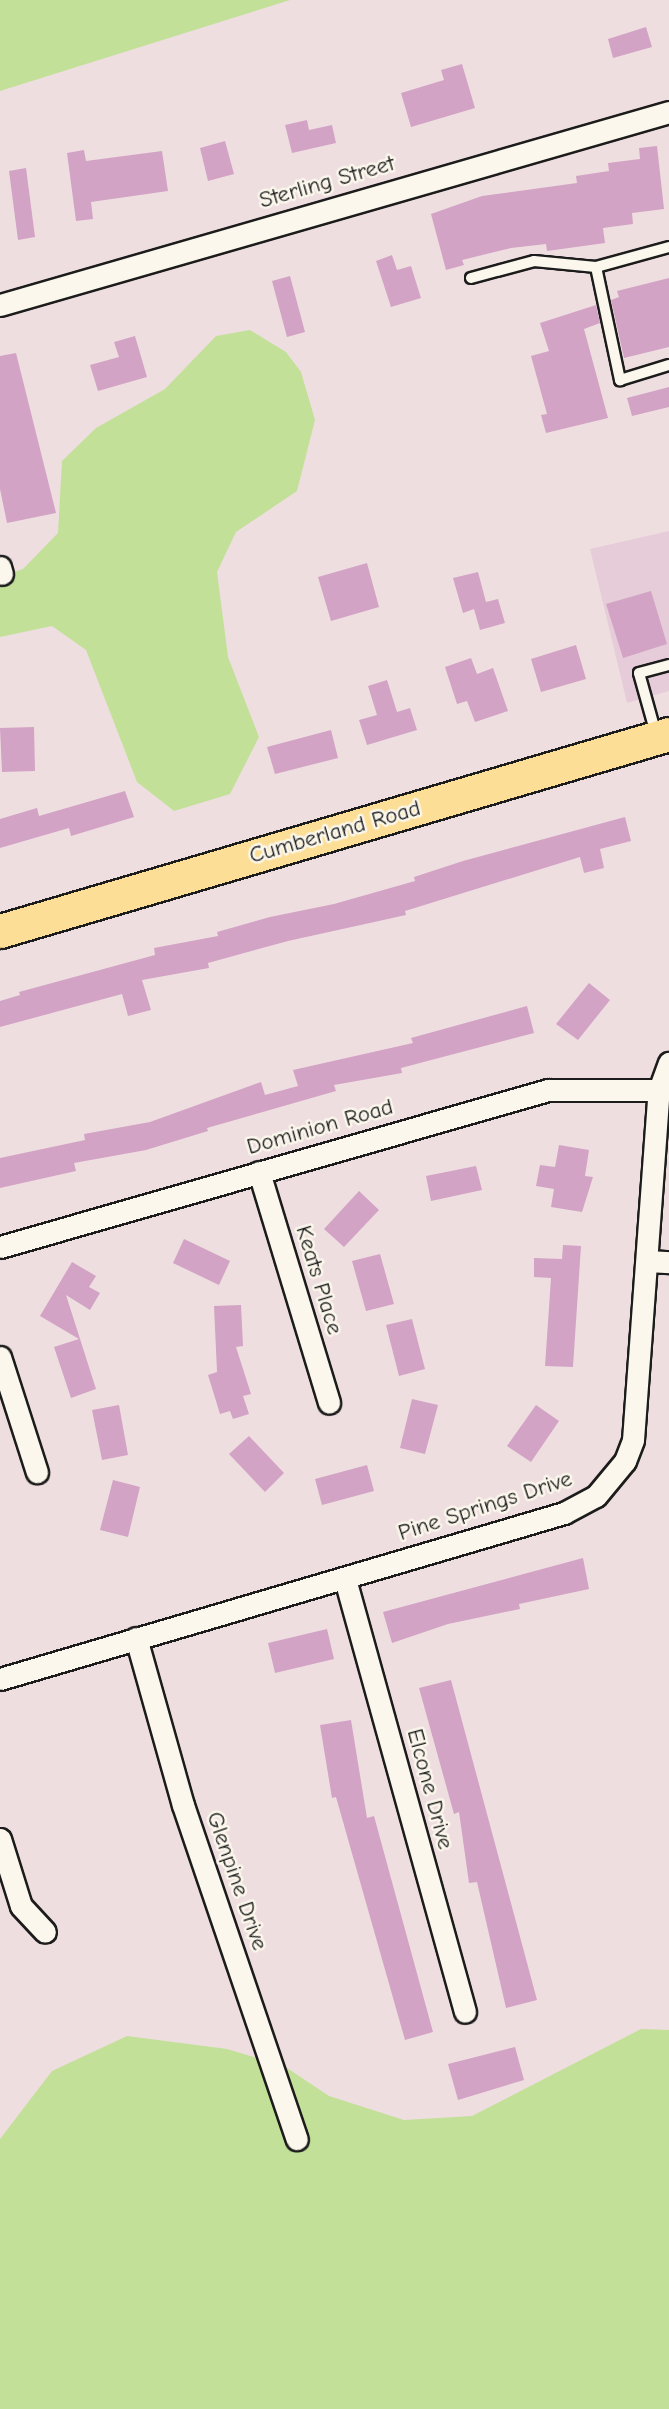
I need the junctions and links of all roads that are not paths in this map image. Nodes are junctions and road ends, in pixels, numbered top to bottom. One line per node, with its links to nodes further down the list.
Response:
1 (669, 112): 5 (street, Sterling Street)
2 (669, 247): 3 (lane)
3 (596, 267): 4 (lane); 6 (lane)
4 (471, 278)
5 (0, 305)
6 (669, 365)
7 (669, 665): 8 (lane)
8 (663, 735): 9 (main road, Cumberland Road)
9 (0, 931)
10 (669, 1063): 11 (street, Pine Springs Drive)
11 (659, 1090): 12 (street, Dominion Road); 14 (street, Pine Springs Drive)
12 (259, 1171): 13 (street, Dominion Road); 16 (street, Keats Place)
13 (0, 1247)
14 (658, 1261): 18 (street, Pine Springs Drive)
15 (0, 1357): 17 (street)
16 (329, 1403)
17 (37, 1472)
18 (345, 1579): 19 (street, Pine Springs Drive); 23 (street, Elcone Drive)
19 (136, 1638): 20 (street, Pine Springs Drive); 24 (street, Glenpine Drive)
20 (0, 1679)
21 (0, 1839): 22 (street)
22 (45, 1932)
23 (465, 2012)
24 (297, 2138)

